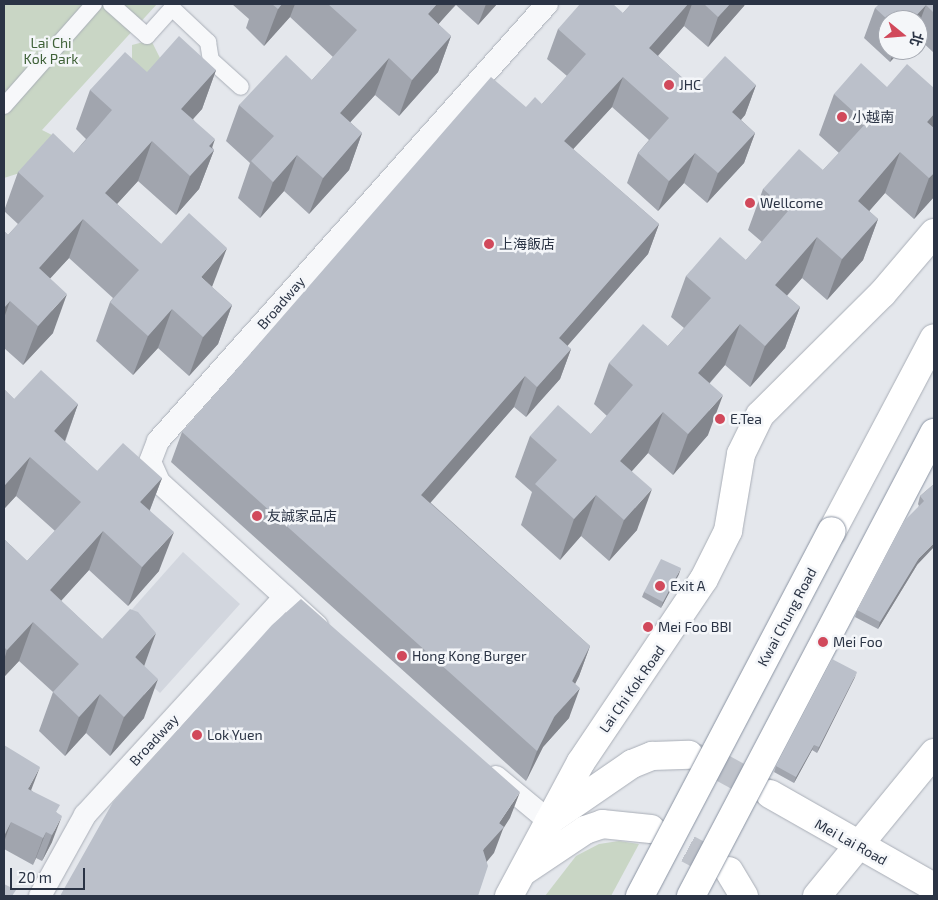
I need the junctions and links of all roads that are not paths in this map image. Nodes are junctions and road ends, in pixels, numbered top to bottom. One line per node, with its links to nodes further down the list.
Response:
1 (94, 4): 5 (street)
2 (111, 4): 4 (street)
3 (547, 4): 9 (street, Broadway)
4 (240, 87)
5 (4, 106)
6 (934, 233): 15 (main road, Lai Chi Kok Road)
7 (934, 338): 22 (main road, Kwai Chung Road, bridge)
8 (934, 433): 23 (main road, bridge)
9 (285, 597): 10 (street, Broadway); 21 (street, Broadway)
10 (333, 640)
11 (934, 753): 17 (main road)
12 (690, 755): 15 (main road)
13 (478, 762): 15 (street)
14 (770, 794): 17 (main road, Mei Lai Road)
15 (549, 821): 19 (main road, Lai Chi Kok Road)
16 (651, 829): 19 (main road)
17 (857, 845): 20 (main road, Mei Lai Road); 25 (main road)
18 (729, 871): 24 (main road)
19 (515, 885)
20 (934, 887)
21 (40, 896)
22 (640, 896)
23 (691, 896)
24 (744, 896)
25 (817, 896)

